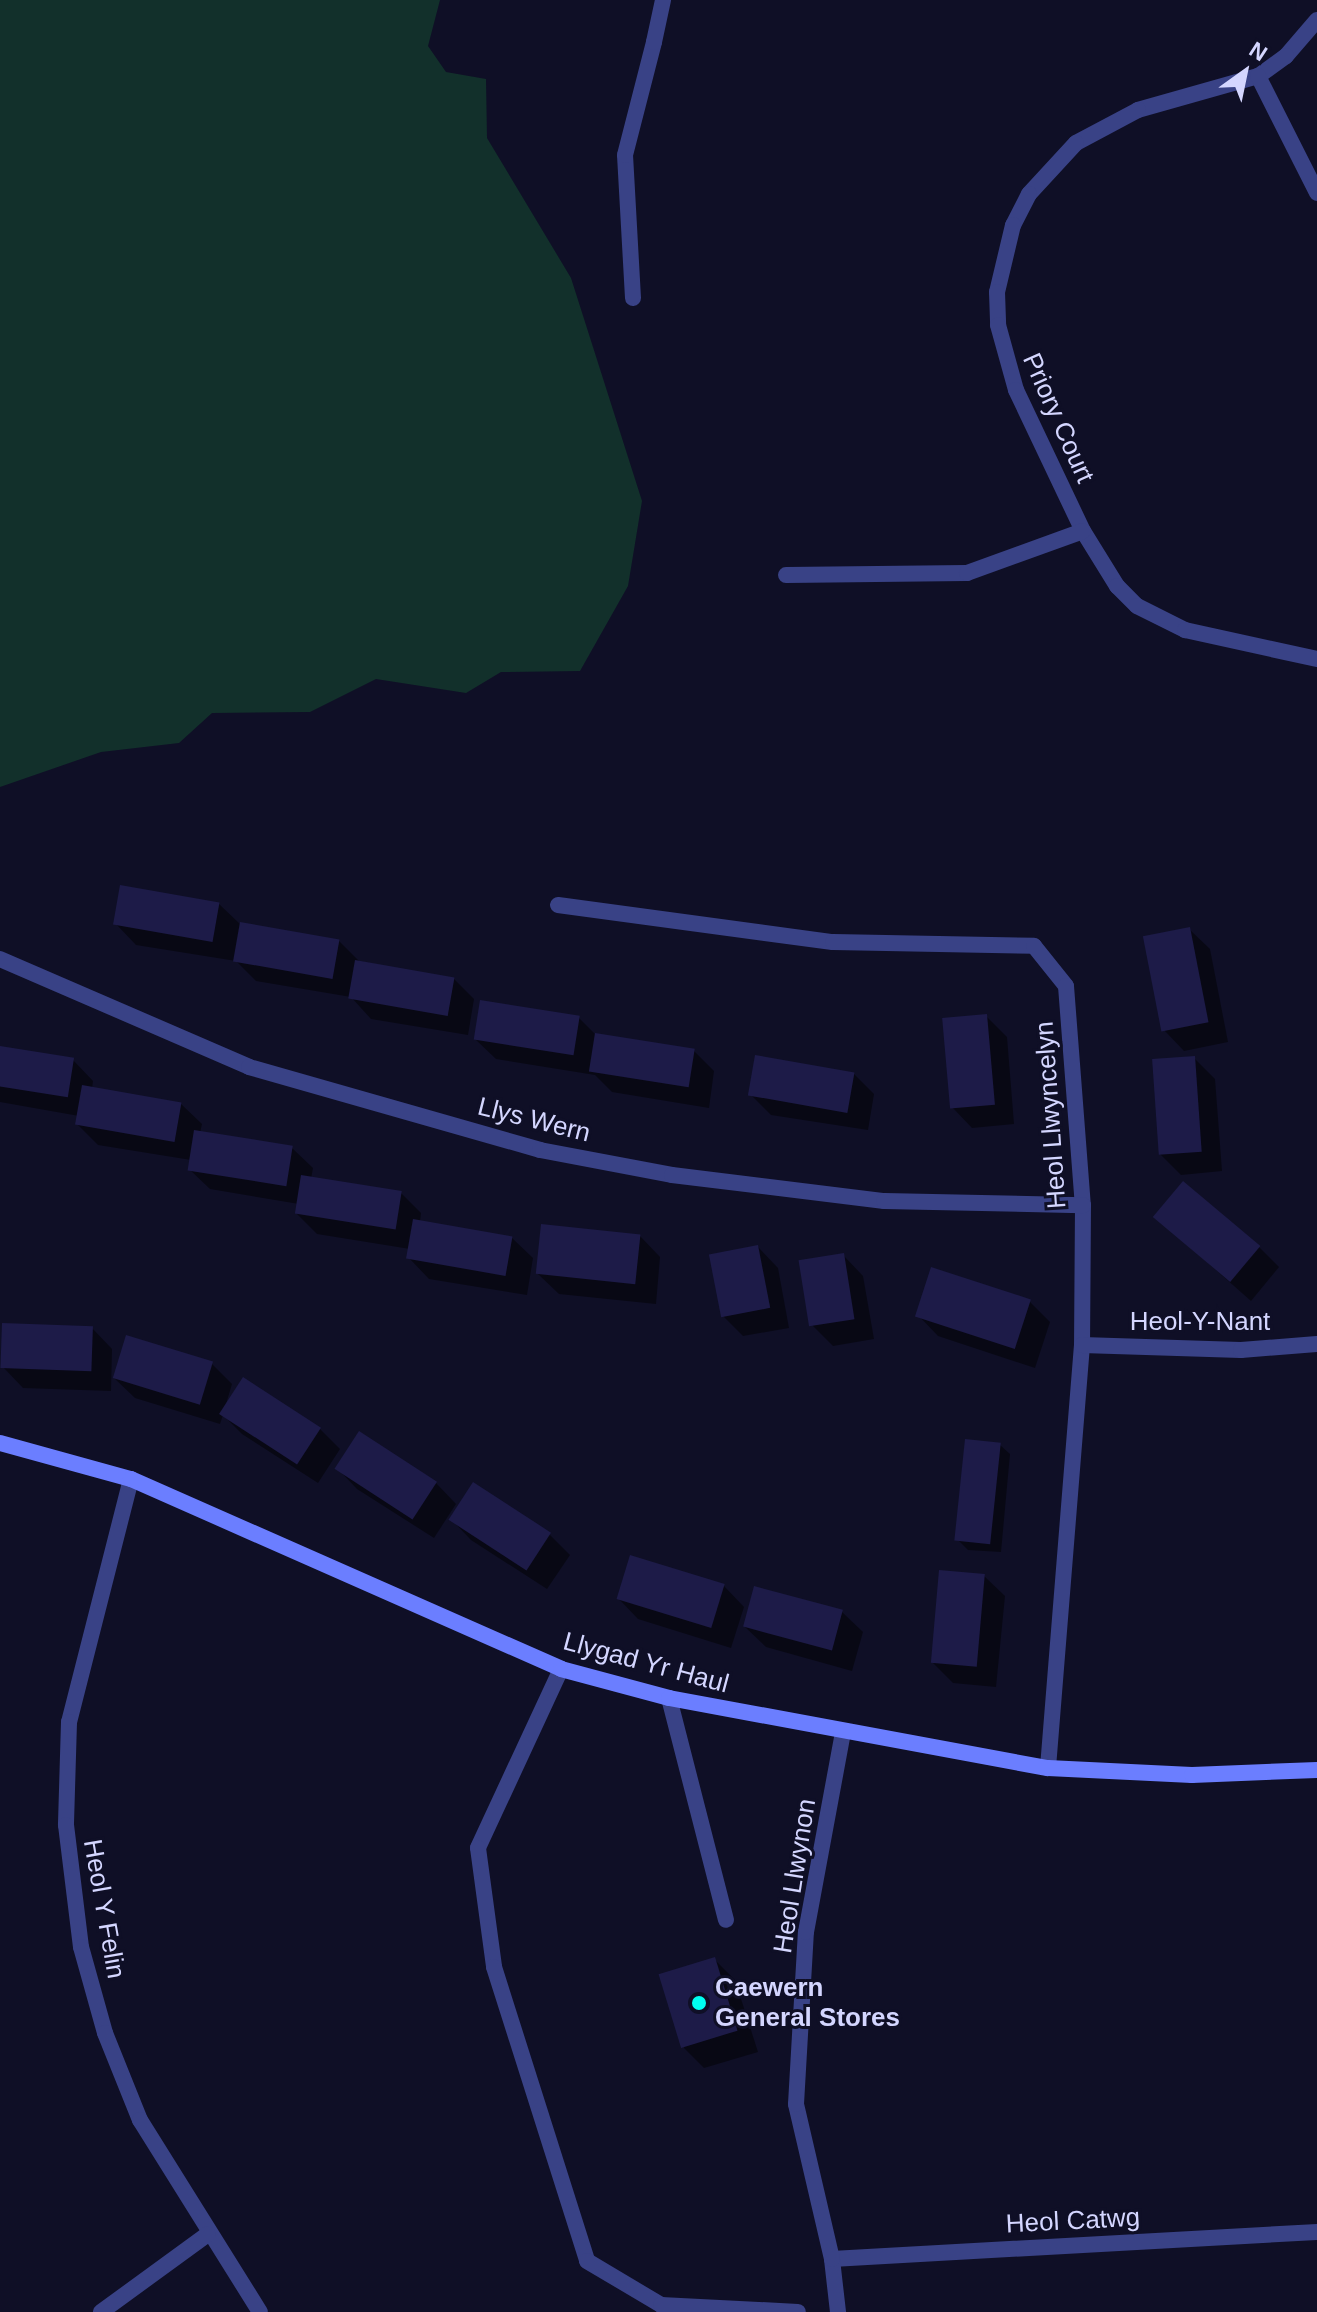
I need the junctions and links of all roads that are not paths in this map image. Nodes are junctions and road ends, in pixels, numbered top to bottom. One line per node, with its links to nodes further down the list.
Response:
1 (663, 0): 5 (street)
2 (1317, 20): 3 (street, Priory Court)
3 (1258, 76): 4 (street); 6 (street, Priory Court)
4 (1317, 193)
5 (633, 298)
6 (1083, 531): 7 (street); 8 (street, Priory Court)
7 (786, 575)
8 (1317, 659)
9 (558, 905): 11 (street, Heol Llwyncelyn)
10 (0, 959): 11 (street, Llys Wern)
11 (1083, 1205): 13 (street, Heol Llwyncelyn)
12 (1317, 1344): 13 (street, Heol-Y-Nant)
13 (1082, 1345): 19 (street, Heol Llwyncelyn)
14 (0, 1443): 15 (street, Llygad Yr Haul)
15 (131, 1479): 16 (street, Llygad Yr Haul); 23 (street, Heol Y Felin)
16 (561, 1669): 17 (street, Llygad Yr Haul); 27 (street)
17 (669, 1698): 18 (street, Llygad Yr Haul); 21 (street)
18 (843, 1732): 19 (street, Llygad Yr Haul); 24 (street, Heol Llwynon)
19 (1048, 1768): 20 (street, Llygad Yr Haul)
20 (1317, 1770)
21 (726, 1920)
22 (1317, 2232): 24 (street, Heol Catwg)
23 (208, 2234): 25 (street); 26 (street, Heol Y Felin)
24 (832, 2259): 28 (street, Heol Llwynon)
25 (101, 2312)
26 (260, 2312)
27 (798, 2312)
28 (838, 2312)

